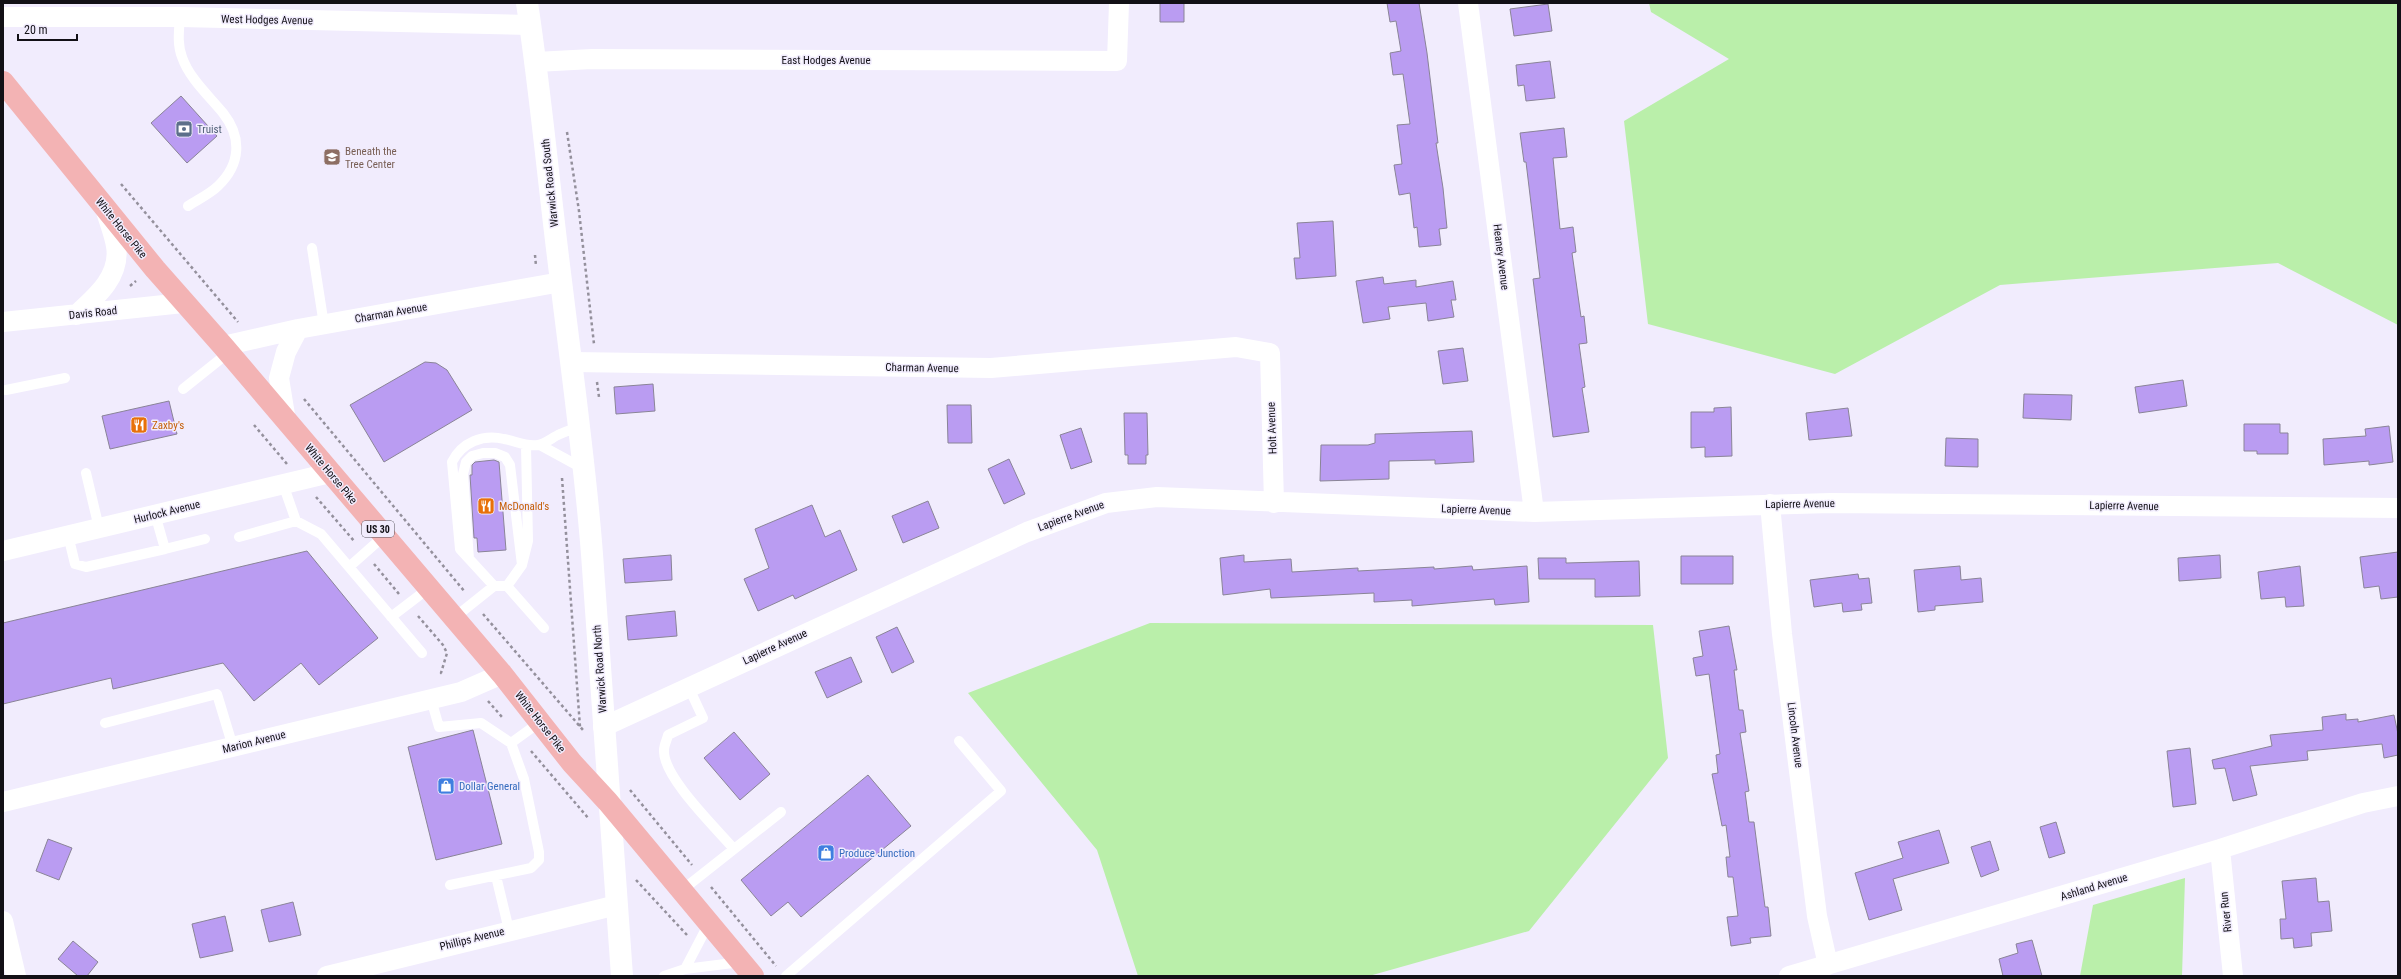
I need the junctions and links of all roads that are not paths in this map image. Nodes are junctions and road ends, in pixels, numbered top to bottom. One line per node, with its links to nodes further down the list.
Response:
1 (527, 3): 6 (street, Warwick Road South)
2 (1119, 3): 7 (street, East Hodges Avenue)
3 (1468, 3): 35 (street, Heaney Avenue)
4 (3, 17): 5 (street, West Hodges Avenue)
5 (180, 17): 6 (street, West Hodges Avenue); 9 (lane)
6 (530, 25): 7 (street, Warwick Road South)
7 (536, 62): 12 (street, Warwick Road South)
8 (3, 82): 10 (highway, White Horse Pike / US 30)
9 (188, 206)
10 (106, 211): 13 (highway, White Horse Pike / US 30); 14 (street)
11 (312, 248): 16 (lane)
12 (561, 282): 16 (street, Charman Avenue); 20 (street, Warwick Road South)
13 (183, 303): 14 (street, Davis Road); 18 (highway, White Horse Pike / US 30)
14 (76, 315): 15 (street, Davis Road)
15 (3, 322)
16 (324, 326): 17 (street, Charman Avenue)
17 (298, 329): 18 (street, Charman Avenue); 24 (street)
18 (225, 349): 22 (lane); 24 (highway, White Horse Pike / US 30)
19 (1270, 352): 20 (street, Charman Avenue); 32 (street, Holt Avenue)
20 (572, 362): 25 (street, Warwick Road North)
21 (64, 378): 23 (lane)
22 (183, 389)
23 (6, 390)
24 (286, 421): 30 (highway, White Horse Pike / US 30)
25 (580, 427): 26 (lane); 28 (street, Warwick Road North)
26 (540, 445): 27 (lane); 28 (lane)
27 (526, 446): 45 (lane); 46 (lane)
28 (584, 469): 60 (street, Warwick Road North)
29 (86, 472): 38 (lane)
30 (330, 472): 31 (street, Hurlock Avenue); 41 (highway, White Horse Pike / US 30)
31 (283, 484): 36 (street, Hurlock Avenue); 37 (lane)
32 (1274, 503): 35 (street, Lapierre Avenue); 56 (street, Lapierre Avenue)
33 (1770, 504): 34 (street, Lapierre Avenue); 35 (street, Lapierre Avenue); 77 (street, Lincoln Avenue)
34 (2398, 508)
35 (1534, 512)
36 (155, 514): 38 (street, Hurlock Avenue); 43 (lane)
37 (296, 521): 40 (lane); 47 (lane)
38 (99, 528): 39 (street, Hurlock Avenue)
39 (68, 535): 43 (lane); 44 (street, Hurlock Avenue)
40 (239, 536)
41 (384, 536): 47 (lane); 50 (highway, White Horse Pike / US 30)
42 (205, 539): 43 (lane)
43 (165, 549)
44 (3, 551)
45 (469, 559): 46 (lane); 48 (lane)
46 (522, 565): 49 (lane)
47 (349, 567): 51 (lane)
48 (494, 586): 49 (lane); 52 (lane)
49 (507, 586): 53 (lane)
50 (429, 588): 51 (lane); 52 (highway, White Horse Pike / US 30)
51 (391, 617): 54 (lane)
52 (454, 618): 55 (highway, White Horse Pike / US 30)
53 (544, 628)
54 (422, 653)
55 (502, 674): 57 (street, Marion Avenue); 58 (highway, White Horse Pike / US 30)
56 (689, 688): 60 (street, Lapierre Avenue); 68 (lane)
57 (430, 699): 62 (lane); 63 (street, Marion Avenue)
58 (540, 722): 62 (lane); 66 (highway, White Horse Pike / US 30)
59 (105, 723): 63 (lane)
60 (594, 730): 66 (street, Warwick Road North)
61 (959, 741): 80 (lane)
62 (511, 743): 70 (lane)
63 (233, 747): 65 (street, Marion Avenue)
64 (2398, 796): 69 (street, Ashland Avenue)
65 (3, 802)
66 (608, 802): 72 (highway, White Horse Pike / US 30); 73 (street, Warwick Road North)
67 (781, 812): 68 (lane)
68 (734, 849): 72 (lane)
69 (2220, 849): 77 (street, Ashland Avenue); 86 (street, River Run)
70 (496, 876): 71 (lane); 76 (lane)
71 (450, 885)
72 (681, 891): 75 (highway, White Horse Pike / US 30)
73 (616, 905): 76 (street, Phillips Avenue); 83 (street, Warwick Road North)
74 (3, 921): 81 (street)
75 (708, 923): 78 (lane); 79 (highway, White Horse Pike / US 30)
76 (508, 930): 82 (street, Phillips Avenue)
77 (1828, 965): 85 (street, Ashland Avenue)
78 (685, 969): 79 (lane); 84 (lane)
79 (747, 969)
80 (783, 973)
81 (16, 976)
82 (327, 976)
83 (622, 976)
84 (664, 976)
85 (1789, 976)
86 (2233, 976)

